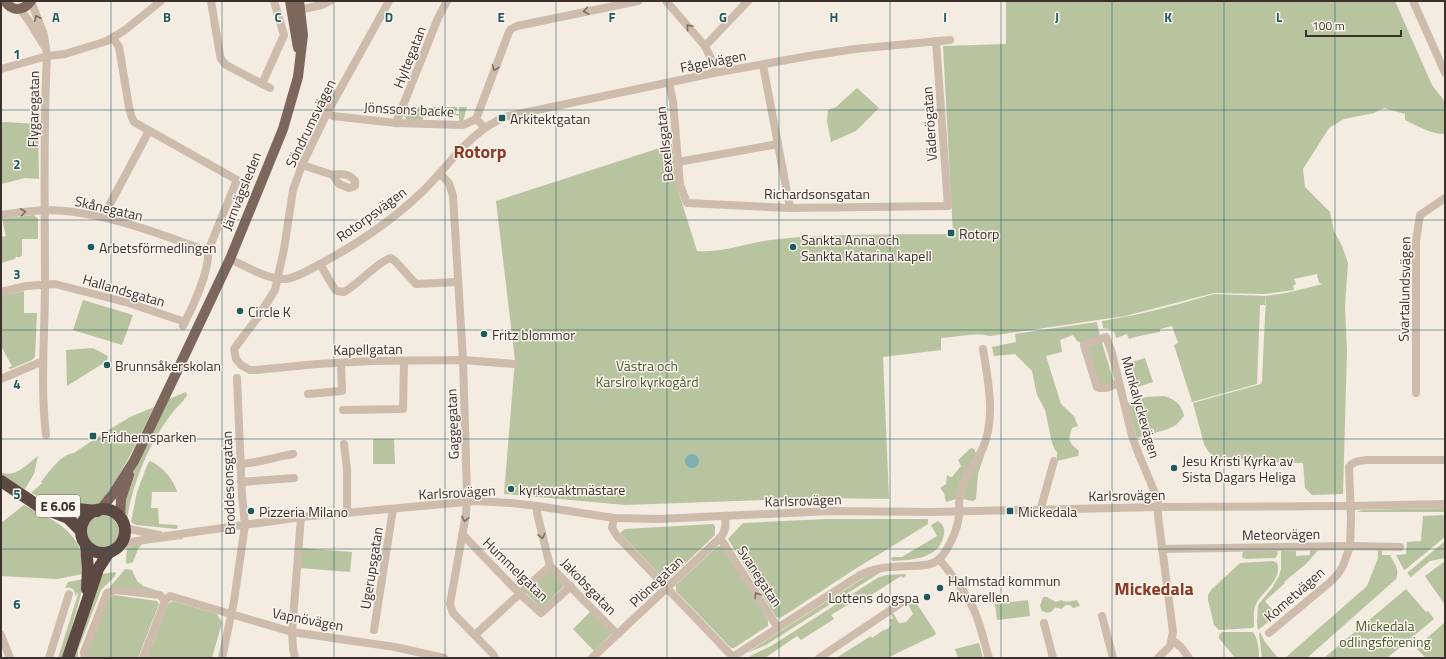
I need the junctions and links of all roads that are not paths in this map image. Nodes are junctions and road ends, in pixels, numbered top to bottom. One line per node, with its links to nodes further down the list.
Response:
1 (5, 1): 15 (main road)
2 (31, 1): 15 (main road); 21 (street, Flygaregatan, one-way to 2)
3 (161, 1): 17 (street)
4 (211, 1): 5 (street)
5 (274, 1)
6 (290, 1): 14 (main road, Järnvägsleden)
7 (330, 1): 14 (street)
8 (390, 1): 28 (street, Söndrumsvägen)
9 (448, 1): 30 (street, Hyltegatan)
10 (638, 1): 29 (street, one-way to 29)
11 (666, 1): 20 (street, one-way to 11)
12 (748, 1): 20 (street)
13 (1413, 1): 26 (street)
14 (298, 7): 46 (main road, Järnvägsleden)
15 (17, 9): 16 (main road); 21 (street, Flygaregatan)
16 (1, 10)
17 (113, 38): 22 (street); 32 (street)
18 (950, 40): 19 (street, Fågelvägen)
19 (936, 41): 23 (street, Fågelvägen); 40 (street, Väderögatan)
20 (705, 46): 25 (street)
21 (45, 47): 22 (street, Flygaregatan)
22 (48, 56): 24 (street); 42 (street, Flygaregatan)
23 (763, 65): 25 (street, Fågelvägen); 33 (street)
24 (1, 69)
25 (714, 73): 27 (street, Fågelvägen)
26 (1445, 73)
27 (669, 83): 31 (street, Fågelvägen); 34 (street, Bexellsgatan)
28 (327, 113): 30 (street, Jönssons backe); 35 (street, Söndrumsvägen)
29 (476, 119): 30 (street, Jönssons backe); 31 (street)
30 (396, 123)
31 (485, 128): 36 (street, Rotorpsvägen)
32 (149, 131): 44 (street); 45 (street, Hallandsgatan)
33 (778, 144): 34 (street); 41 (street)
34 (678, 162): 39 (street, Bexellsgatan)
35 (302, 165): 37 (street); 48 (street, Söndrumsvägen)
36 (440, 174): 47 (street, Rotorpsvägen); 49 (street, Gaggegatan)
37 (333, 176)
38 (1445, 198): 63 (street, Svartalundsvägen)
39 (687, 202): 41 (street, Richardsonsgatan)
40 (948, 206): 41 (street, Richardsonsgatan)
41 (790, 208)
42 (44, 210): 43 (street, Skånegatan, one-way to 42); 44 (street, Skånegatan); 50 (street, Flygaregatan)
43 (1, 215)
44 (103, 217): 45 (street, Skånegatan)
45 (208, 251): 50 (street, Hallandsgatan)
46 (230, 259): 48 (street, Rotorpsvägen); 70 (main road, Järnvägsleden)
47 (320, 264): 48 (street, Rotorpsvägen); 49 (street)
48 (278, 279): 52 (street, Söndrumsvägen)
49 (457, 282): 54 (street, Gaggegatan)
50 (45, 284): 51 (street); 55 (street, Flygaregatan)
51 (1, 292)
52 (234, 349): 57 (street, Kapellgatan)
53 (983, 349): 87 (street)
54 (463, 360): 56 (street, Kapellgatan); 58 (street, Kapellgatan); 77 (street, Gaggegatan)
55 (43, 361): 60 (street); 66 (street, Flygaregatan)
56 (404, 361): 57 (street, Kapellgatan); 65 (street)
57 (341, 363): 64 (street)
58 (515, 364)
59 (1, 369): 60 (street)
60 (3, 378)
61 (237, 378): 72 (street, Broddesonsgatan)
62 (1119, 383): 62 (street, Munkalyckevägen); 82 (street, Munkalyckevägen)
63 (1416, 393)
64 (308, 394)
65 (343, 410)
66 (46, 435)
67 (344, 444): 86 (street)
68 (293, 454): 72 (street)
69 (1445, 460): 80 (street, Kometvägen)
70 (134, 461): 84 (main road, Järnvägsleden); 91 (main road, Järnvägsleden)
71 (1054, 461): 85 (street)
72 (240, 464): 75 (street, Broddesonsgatan)
73 (294, 478): 75 (street)
74 (1, 481): 76 (highway, E 6.06)
75 (241, 482): 92 (street, Broddesonsgatan)
76 (20, 493): 81 (highway, E 6.06); 84 (highway, E 6.06)
77 (467, 502): 79 (street, Karlsrovägen); 83 (street, Karlsrovägen); 94 (street, Gaggegatan, one-way to 94)
78 (1445, 504): 80 (street, Karlsrovägen)
79 (537, 506): 90 (street, Karlsrovägen); 103 (street, Jakobsgatan, one-way to 103)
80 (1350, 506): 82 (street, Karlsrovägen); 97 (street, Kometvägen)
81 (40, 507): 93 (highway, E 6.06); 101 (highway, E 6.06)
82 (1157, 507): 85 (street, Karlsrovägen); 100 (street, Munkalyckevägen)
83 (393, 509): 86 (street, Karlsrovägen); 115 (street, Ugerupsgatan)
84 (99, 510): 91 (highway, E 6.06); 93 (highway, E 6.06)
85 (1042, 510): 87 (street, Karlsrovägen)
86 (346, 512): 89 (street, Karlsrovägen)
87 (960, 512): 88 (street, Karlsrovägen); 102 (street)
88 (725, 516): 90 (street, Karlsrovägen); 96 (street)
89 (301, 517): 92 (street, Karlsrovägen); 116 (street)
90 (614, 518): 105 (street)
91 (122, 521): 95 (street, Karlsrovägen); 99 (highway, E 6.06)
92 (244, 525): 95 (street, Karlsrovägen); 111 (street, Broddesonsgatan)
93 (81, 531): 101 (highway, E 6.06)
94 (462, 535): 106 (street, Hummelgatan); 120 (street, Gaggegatan)
95 (166, 536): 99 (street, Karlsrovägen)
96 (720, 538): 105 (street, Plönegatan); 114 (street, Svanegatan, one-way to 96)
97 (1350, 546): 98 (street, Meteorvägen); 100 (street, Meteorvägen); 117 (street, Kometvägen)
98 (1400, 548)
99 (114, 549): 101 (highway); 110 (highway, E 6.06)
100 (1162, 549): 121 (street, Munkalyckevägen)
101 (87, 550): 110 (highway, E 6.06)
102 (939, 559): 114 (street); 134 (street)
103 (550, 566): 104 (street, Jakobsgatan); 106 (street)
104 (571, 586): 106 (street, Hummelgatan); 118 (street, Jakobsgatan)
105 (666, 588): 118 (street, Plönegatan); 132 (street)
106 (520, 594): 120 (street)
107 (68, 597): 123 (street)
108 (167, 598): 111 (street, Vapnövägen); 125 (street, Vapnövägen); 126 (street)
109 (907, 599): 133 (street)
110 (82, 614): 124 (highway, E 6.06)
111 (232, 614): 116 (street, Vapnövägen); 127 (street, Broddesonsgatan)
112 (1102, 616): 136 (street)
113 (1044, 623): 135 (street)
114 (778, 628): 132 (street)
115 (374, 630)
116 (292, 632): 128 (street); 129 (street, Vapnövägen)
117 (1269, 633)
118 (617, 634): 131 (street, Plönegatan)
119 (1, 635): 122 (street)
120 (475, 636): 130 (street, Gaggegatan)
121 (1172, 640): 137 (street); 138 (street)
122 (10, 658)
123 (49, 658)
124 (68, 658)
125 (85, 658)
126 (143, 658)
127 (222, 658)
128 (295, 658)
129 (444, 658)
130 (495, 658)
131 (592, 658)
132 (733, 658)
133 (819, 658)
134 (989, 658)
135 (1053, 658)
136 (1113, 658)
137 (1158, 658)
138 (1189, 658)

